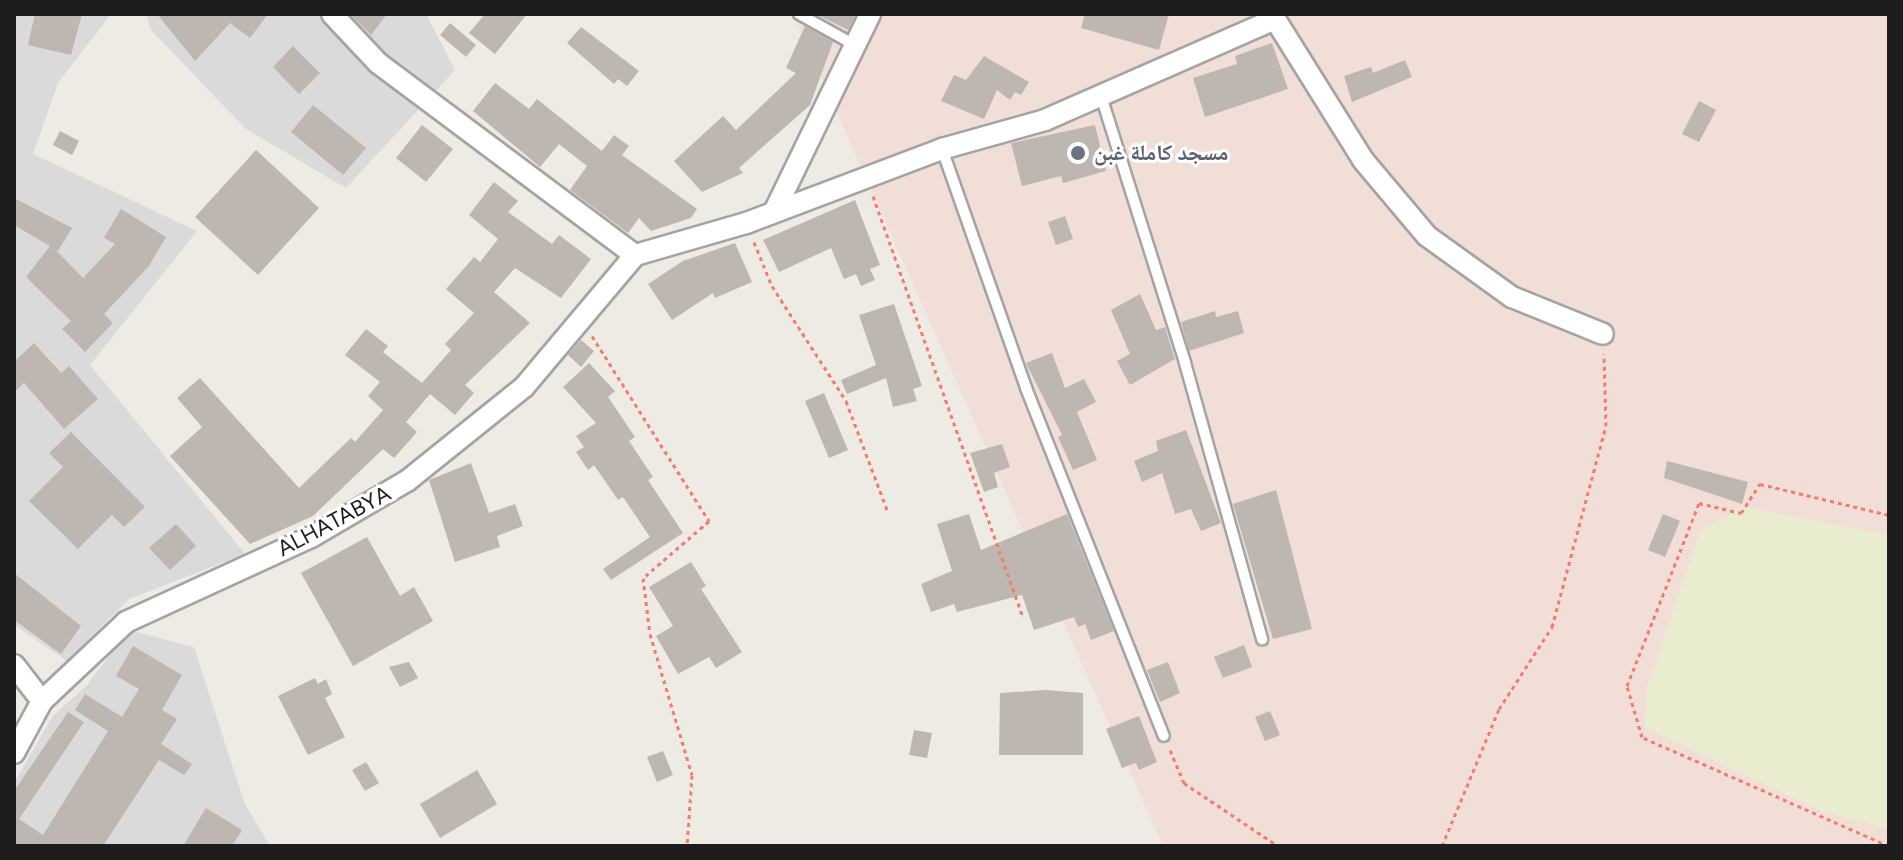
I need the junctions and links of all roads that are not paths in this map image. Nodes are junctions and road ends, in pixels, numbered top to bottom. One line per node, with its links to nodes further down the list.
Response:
1 (332, 14): 8 (street)
2 (799, 14): 4 (lane)
3 (870, 14): 4 (street)
4 (855, 45): 7 (street)
5 (1101, 96): 6 (street); 9 (street); 10 (lane)
6 (942, 149): 7 (street); 13 (lane)
7 (774, 212): 8 (street)
8 (635, 255): 12 (street, ALHATABYA)
9 (1603, 334)
10 (1262, 639)
11 (14, 665): 12 (street)
12 (42, 701): 14 (street, ALHATABYA)
13 (1164, 736)
14 (14, 753)

